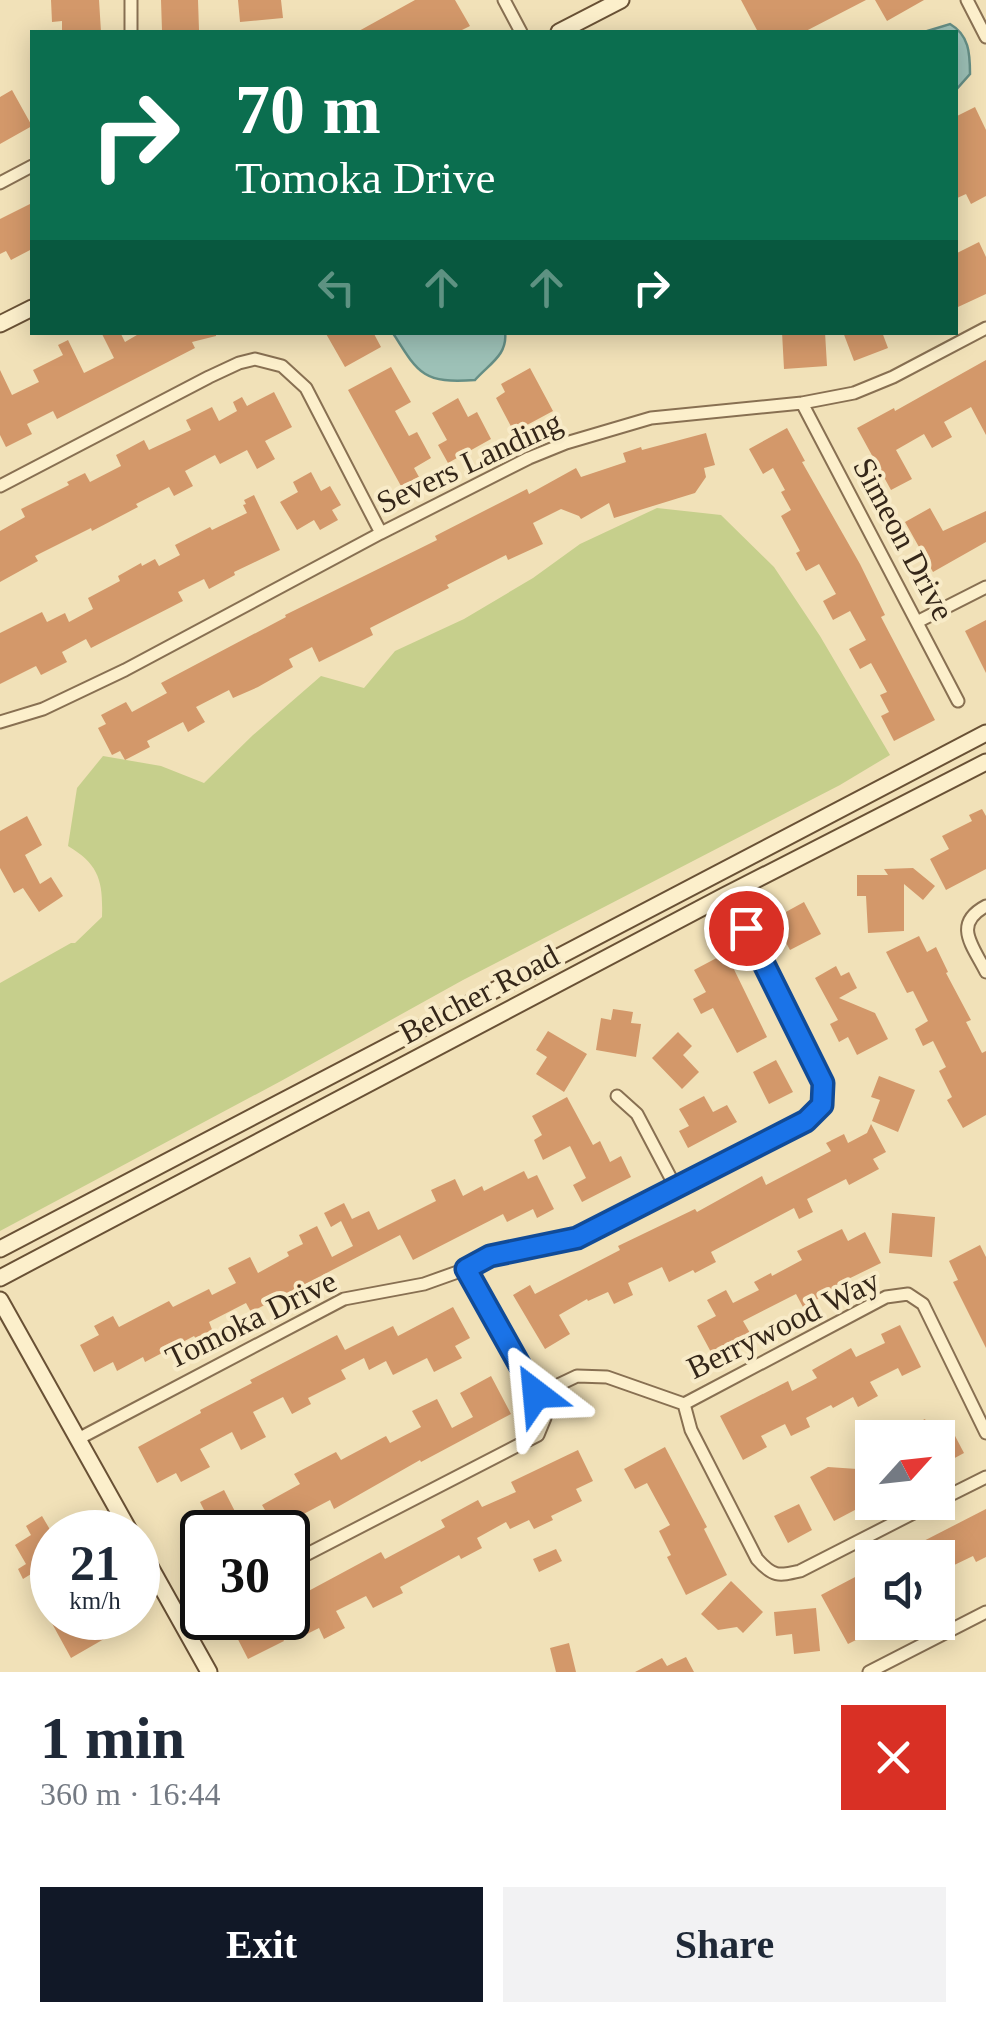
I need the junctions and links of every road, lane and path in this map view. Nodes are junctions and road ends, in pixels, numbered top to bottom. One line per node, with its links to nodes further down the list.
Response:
1 (132, 0): 5 (street)
2 (504, 0): 6 (street)
3 (621, 0): 7 (main road)
4 (967, 0): 8 (street)
5 (132, 30)
6 (520, 30)
7 (563, 30)
8 (986, 37)
9 (30, 167): 10 (street)
10 (0, 183)
11 (30, 309): 12 (main road)
12 (0, 324)
13 (986, 328): 14 (street, Severs Landing)
14 (802, 402): 16 (street, Severs Landing); 18 (street, Simeon Drive)
15 (0, 486): 16 (street)
16 (381, 533): 20 (street, Severs Landing)
17 (986, 587): 18 (street)
18 (917, 622): 19 (street, Simeon Drive)
19 (958, 701)
20 (0, 722)
21 (986, 734): 28 (main road, Belcher Road)
22 (986, 762): 30 (main road, Belcher Road)
23 (986, 906): 25 (street)
24 (746, 928): 27 (street, Tomoka Drive)
25 (986, 972)
26 (617, 1096): 27 (street)
27 (676, 1188): 29 (street, Tomoka Drive)
28 (0, 1249)
29 (466, 1269): 32 (street); 35 (street, Tomoka Drive)
30 (0, 1278)
31 (0, 1300): 35 (main road)
32 (536, 1394): 33 (street); 40 (street)
33 (684, 1404): 34 (street, Berrywood Way); 39 (street)
34 (986, 1433)
35 (78, 1439): 38 (main road)
36 (986, 1476): 37 (street)
37 (955, 1492)
38 (118, 1510)
39 (900, 1520)
40 (310, 1553)
41 (160, 1584): 43 (main road)
42 (986, 1612): 44 (street)
43 (209, 1672)
44 (869, 1672)

